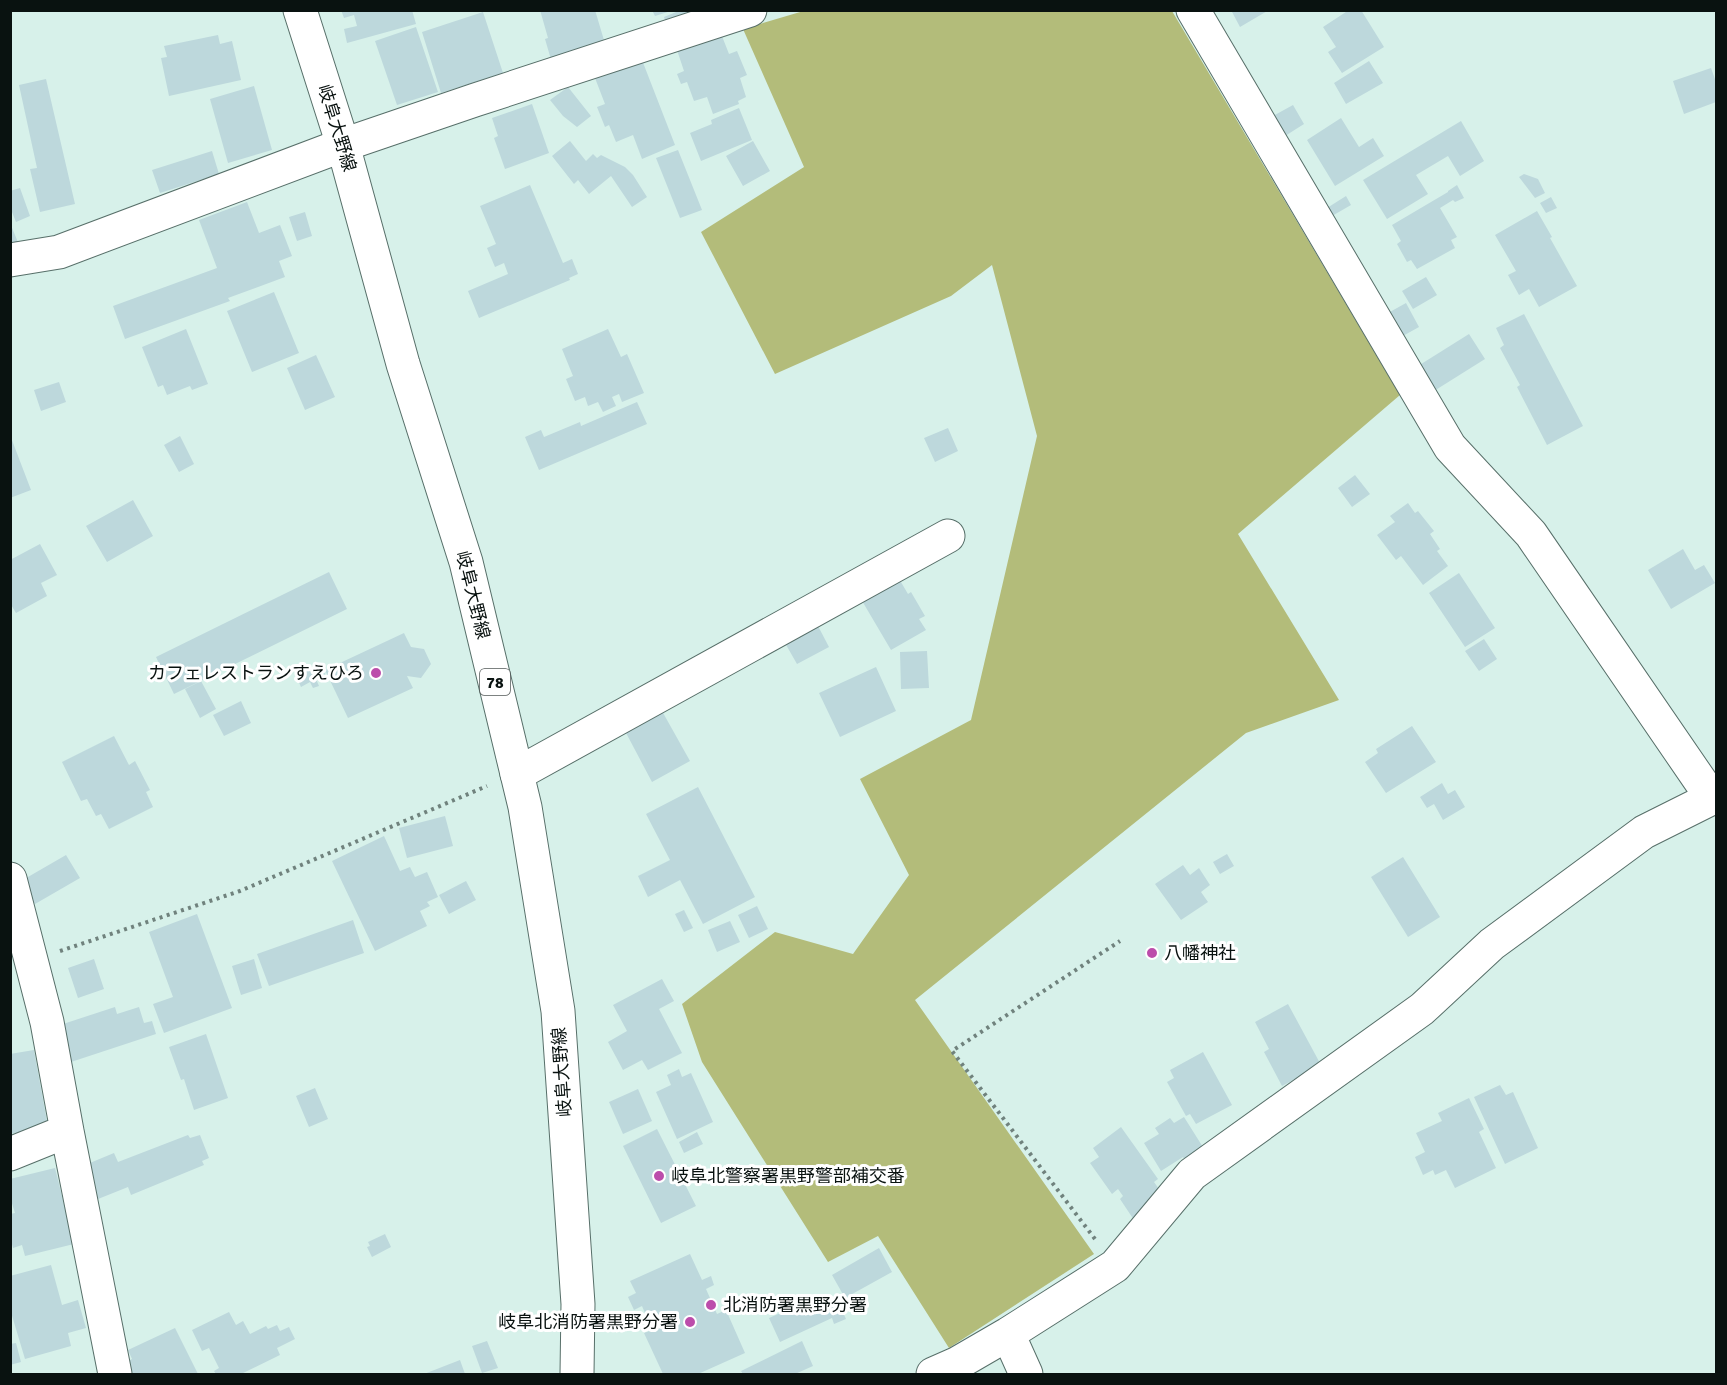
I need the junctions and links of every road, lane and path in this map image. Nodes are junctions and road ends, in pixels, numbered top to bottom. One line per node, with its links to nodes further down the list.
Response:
1 (300, 10): 4 (street, 岐阜大野線 / 78)
2 (750, 10): 4 (street)
3 (1193, 10): 8 (street)
4 (343, 145): 5 (street); 7 (street, 岐阜大野線 / 78)
5 (10, 260)
6 (948, 536): 7 (street)
7 (517, 774): 11 (path); 17 (street, 岐阜大野線 / 78)
8 (1714, 797): 14 (street)
9 (10, 879): 11 (street)
10 (1120, 941): 14 (path)
11 (31, 961): 12 (street)
12 (67, 1131): 13 (street); 16 (street)
13 (10, 1154)
14 (1115, 1266): 15 (street)
15 (1008, 1334): 18 (street); 19 (street)
16 (115, 1374)
17 (577, 1374)
18 (933, 1374)
19 (1026, 1374)

